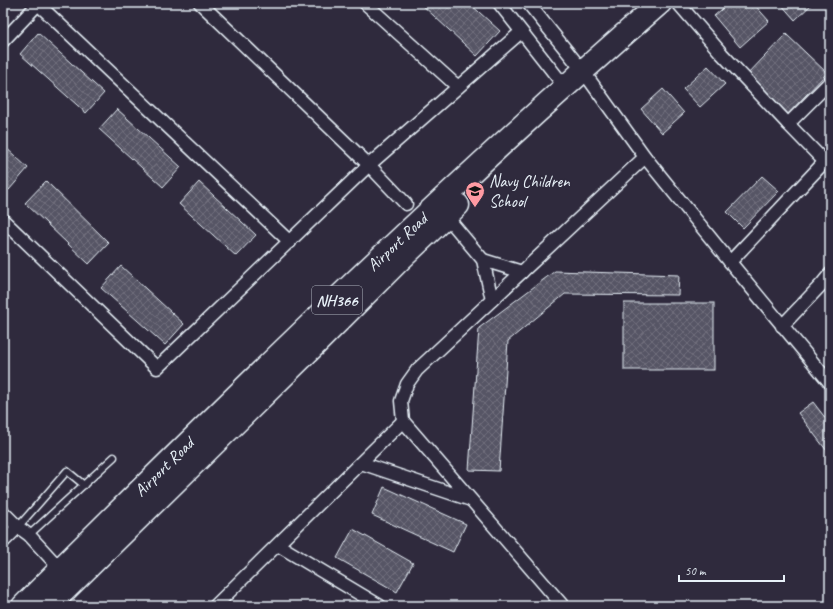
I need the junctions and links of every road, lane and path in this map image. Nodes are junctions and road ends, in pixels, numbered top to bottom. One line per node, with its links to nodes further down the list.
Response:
1 (200, 3): 17 (street)
2 (366, 3): 12 (street)
3 (492, 3): 7 (street)
4 (528, 3): 10 (street)
5 (660, 3): 10 (highway, Airport Road / NH366)
6 (677, 3): 10 (highway, Airport Road / NH366); 14 (street)
7 (502, 7): 8 (street)
8 (521, 32): 12 (street); 13 (street)
9 (3, 41): 21 (street)
10 (586, 75): 13 (highway, Airport Road / NH366); 15 (street); 19 (highway, Airport Road / NH366)
11 (830, 82): 14 (street)
12 (458, 87): 17 (street)
13 (565, 87): 39 (highway, Airport Road / NH366)
14 (788, 124): 16 (street)
15 (645, 157): 23 (street); 24 (street)
16 (827, 158): 23 (street)
17 (369, 165): 18 (street); 21 (street)
18 (406, 204)
19 (446, 216): 22 (street); 39 (highway, Airport Road / NH366)
20 (3, 220): 21 (street)
21 (290, 242)
22 (483, 260): 24 (street); 26 (street)
23 (730, 262): 27 (street)
24 (522, 272): 26 (street)
25 (830, 274): 27 (street)
26 (492, 300): 29 (street)
27 (782, 326): 28 (street)
28 (830, 383)
29 (403, 421): 31 (street); 33 (street)
30 (114, 457): 32 (lane)
31 (361, 463): 33 (street); 38 (street)
32 (84, 485): 35 (lane); 36 (lane)
33 (471, 500): 44 (street)
34 (3, 512): 35 (street)
35 (18, 527): 36 (street); 37 (street)
36 (29, 535): 39 (street)
37 (3, 542)
38 (278, 545): 42 (street); 43 (street)
39 (67, 576): 40 (highway, Airport Road / NH366)
40 (50, 600): 41 (highway, Airport Road / NH366)
41 (23, 606)
42 (215, 606)
43 (380, 606)
44 (563, 606)

